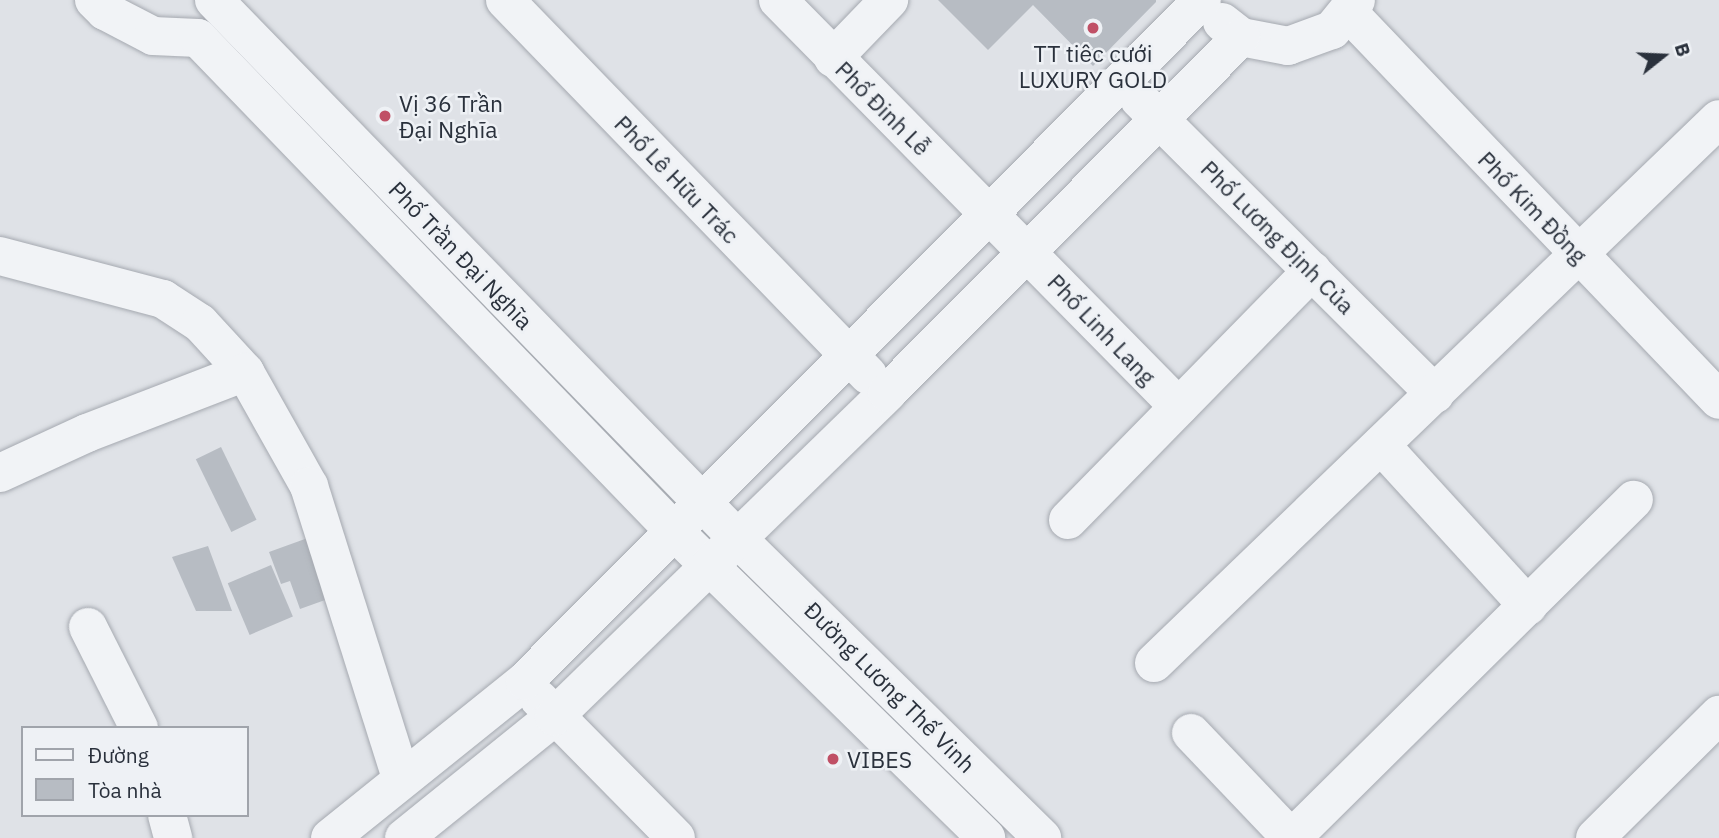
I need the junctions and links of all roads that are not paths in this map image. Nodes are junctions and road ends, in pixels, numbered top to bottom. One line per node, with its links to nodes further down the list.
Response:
1 (94, 0): 7 (street)
2 (505, 0): 18 (street, Phố Lê Hữu Trác)
3 (778, 0): 9 (street, Phố Đinh Lễ)
4 (890, 0): 9 (street)
5 (1203, 0): 8 (street); 10 (street)
6 (1352, 7): 8 (street); 16 (street, Phố Kim Đồng)
7 (213, 11): 27 (street, Phố Trần Đại Nghĩa); 29 (street, Phố Trần Đại Nghĩa)
8 (1241, 37): 11 (street)
9 (833, 58): 13 (street, Phố Đinh Lễ)
10 (1121, 80): 11 (street, Phố Lương Định Của); 13 (street)
11 (1158, 117): 14 (street); 17 (street, Phố Lương Định Của)
12 (1719, 119): 16 (street)
13 (990, 215): 14 (street, Phố Đinh Lễ); 18 (street)
14 (1025, 250): 20 (street); 23 (street, Phố Linh Lang)
15 (0, 256): 19 (street)
16 (1580, 257): 21 (street); 22 (street, Phố Kim Đồng)
17 (1312, 271): 21 (street, Phố Lương Định Của); 23 (street)
18 (849, 357): 20 (street, Phố Lê Hữu Trác); 27 (street)
19 (245, 372): 25 (street); 42 (street)
20 (887, 393): 30 (street)
21 (1434, 394): 24 (street)
22 (1719, 400)
23 (1179, 408): 28 (street)
24 (1381, 444): 32 (street); 34 (street)
25 (0, 473)
26 (1634, 500): 32 (street)
27 (704, 504): 29 (street); 30 (street, Phố Trần Đại Nghĩa)
28 (1068, 520)
29 (676, 533): 31 (street, Phố Trần Đại Nghĩa); 35 (street)
30 (737, 538): 31 (street); 36 (street, Đường Lương Thế Vinh)
31 (710, 568): 38 (street); 39 (street, Đường Lương Thế Vinh)
32 (1528, 606): 50 (street)
33 (88, 628): 40 (street)
34 (1154, 663)
35 (524, 681): 38 (street); 42 (street)
36 (900, 694): 39 (street); 49 (street, Đường Lương Thế Vinh)
37 (1719, 715): 51 (street)
38 (554, 717): 46 (street); 47 (street)
39 (872, 724): 48 (street, Đường Lương Thế Vinh)
40 (138, 726)
41 (1191, 733): 50 (street)
42 (389, 788): 45 (street); 46 (street)
43 (168, 817): 44 (street)
44 (173, 838)
45 (330, 838)
46 (405, 838)
47 (676, 838)
48 (986, 838)
49 (1042, 838)
50 (1291, 838)
51 (1595, 838)

